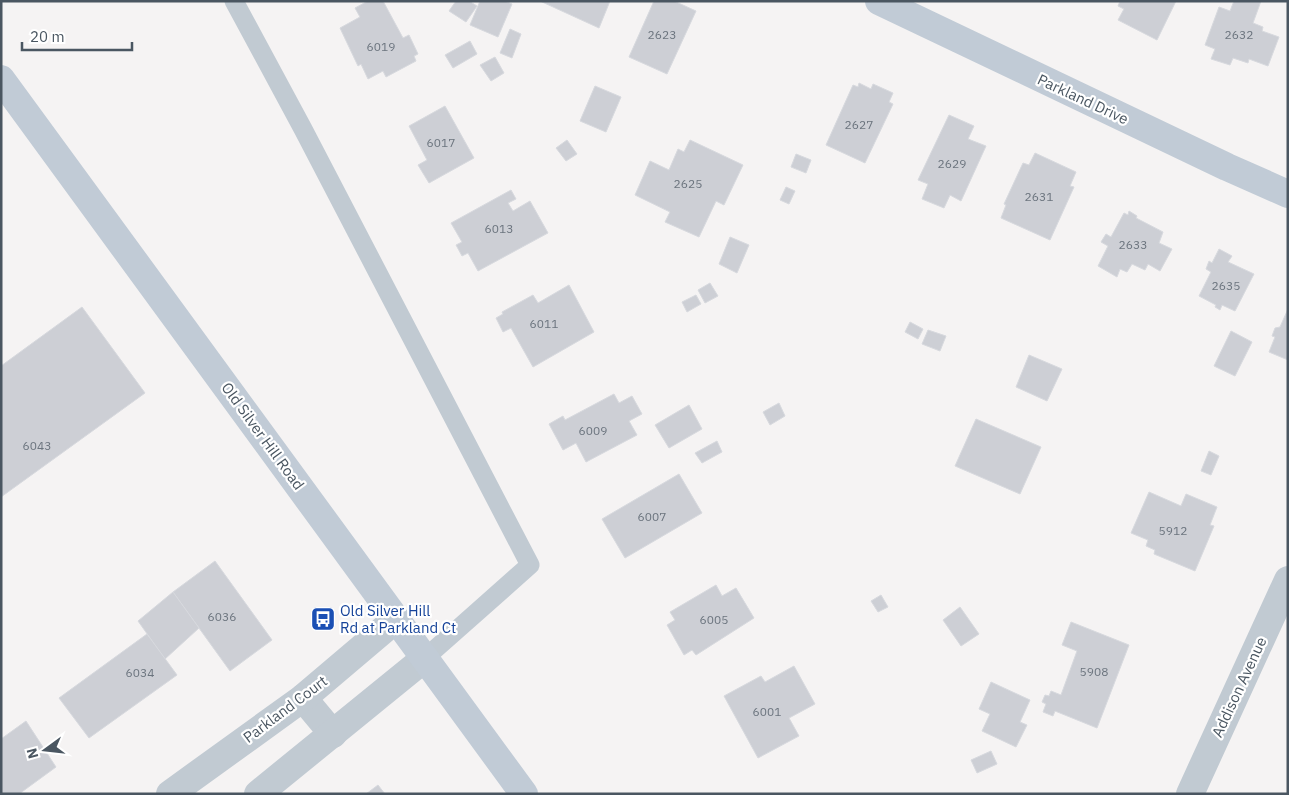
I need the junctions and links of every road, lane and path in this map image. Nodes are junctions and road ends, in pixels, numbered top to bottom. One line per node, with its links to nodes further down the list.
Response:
1 (234, 1): 7 (lane)
2 (879, 1): 4 (street, Parkland Drive)
3 (1, 79): 6 (street, Old Silver Hill Road)
4 (1288, 194)
5 (1288, 580): 13 (street, Addison Avenue)
6 (395, 620): 7 (street, Old Silver Hill Road); 8 (street, Parkland Court)
7 (424, 659): 9 (street); 12 (street, Old Silver Hill Road)
8 (303, 698): 9 (street); 10 (street, Parkland Court)
9 (333, 734): 11 (street)
10 (170, 794)
11 (258, 794)
12 (524, 794)
13 (1190, 794)

